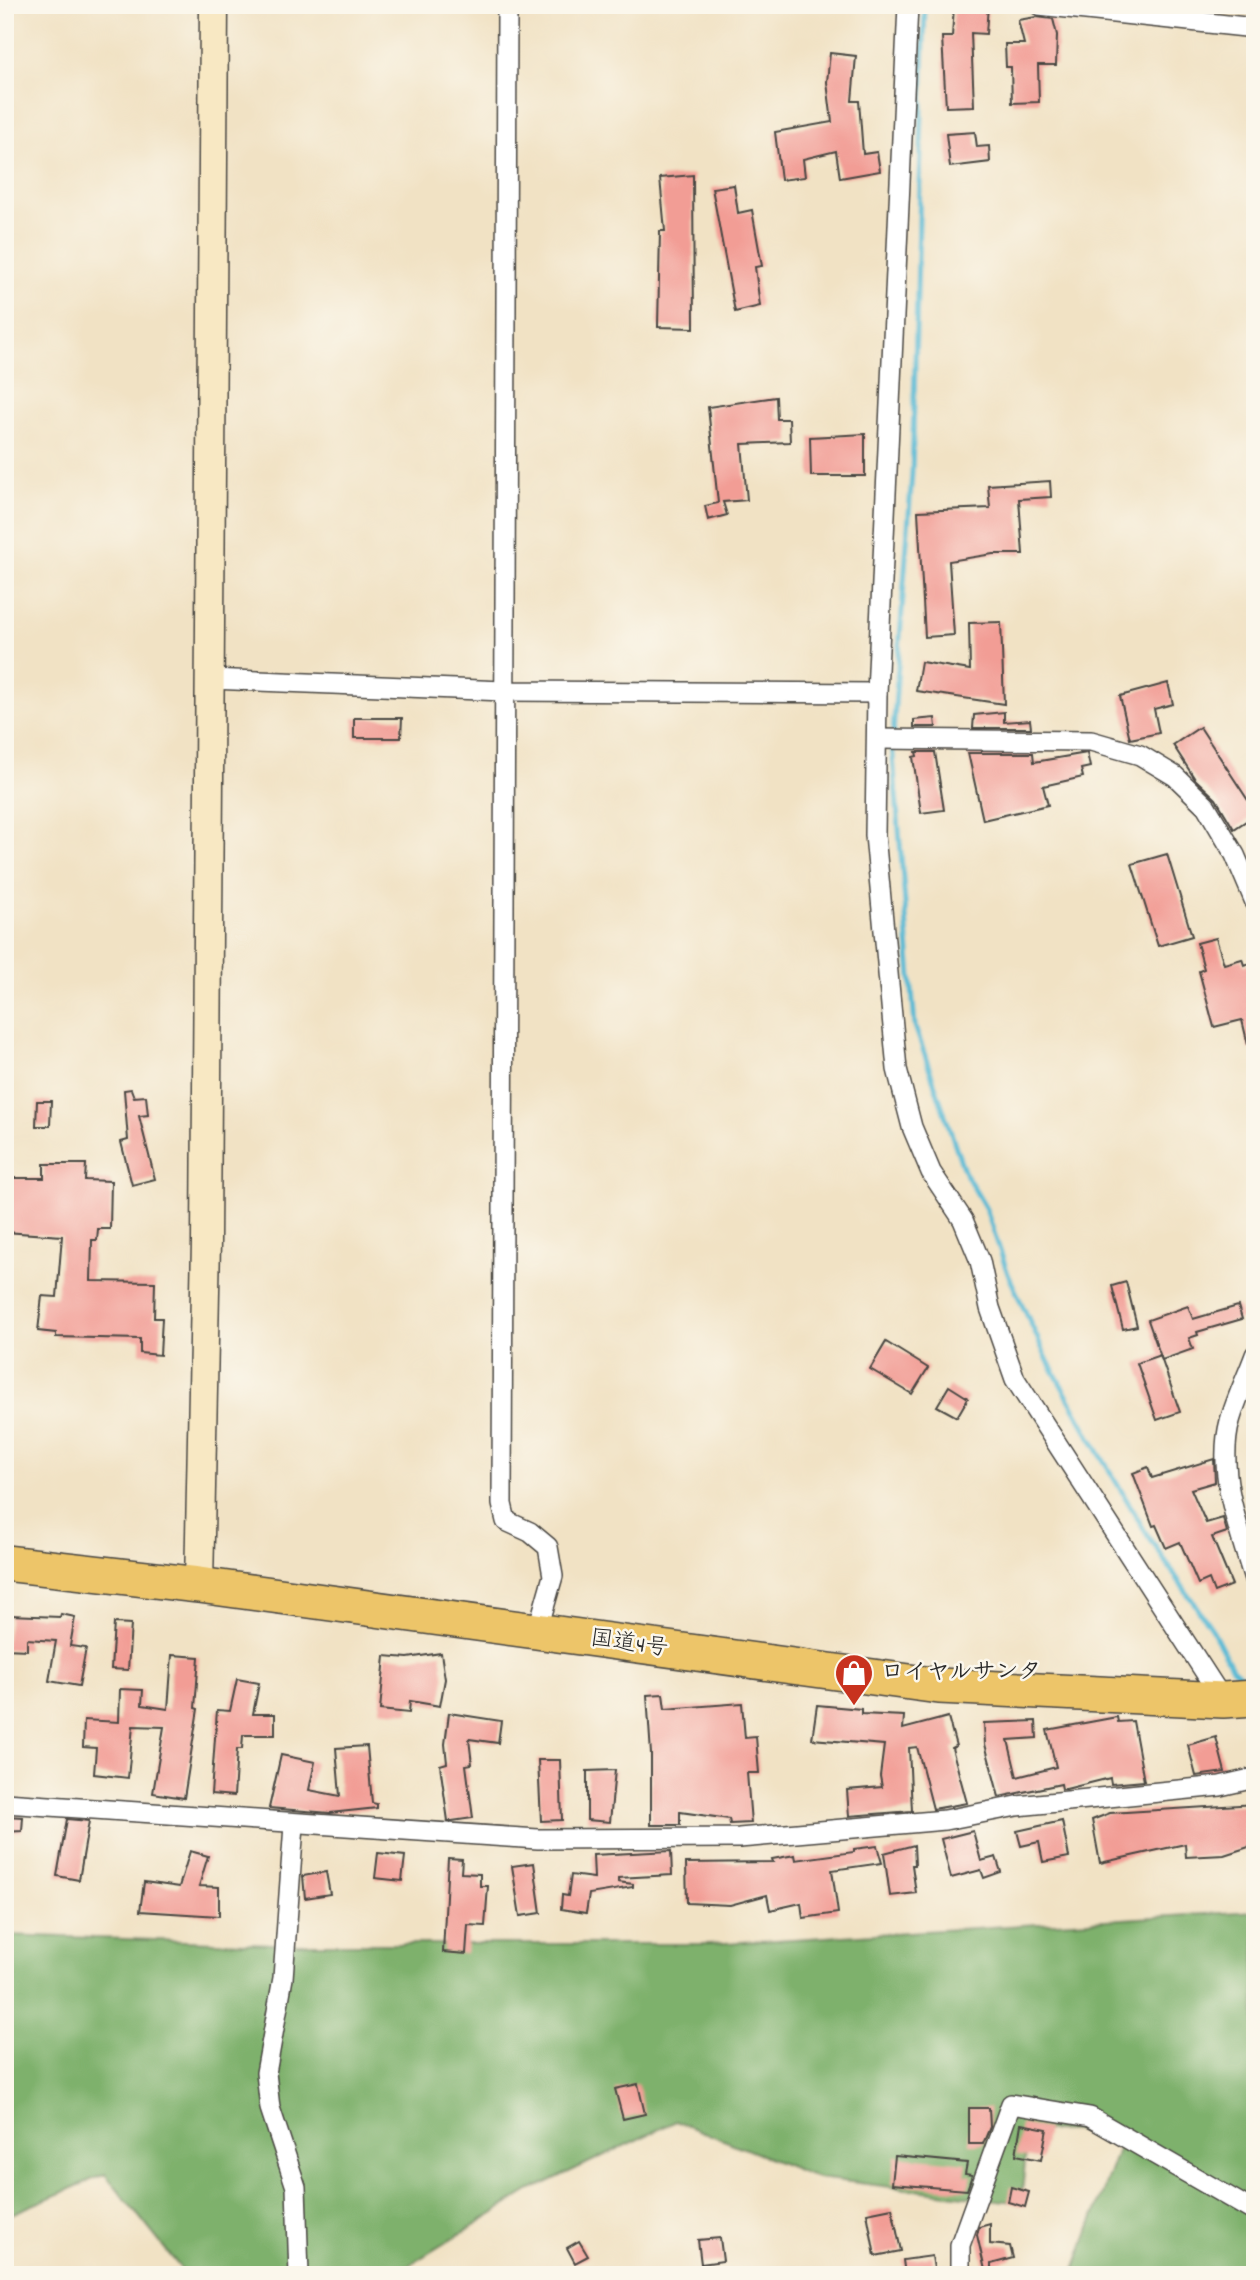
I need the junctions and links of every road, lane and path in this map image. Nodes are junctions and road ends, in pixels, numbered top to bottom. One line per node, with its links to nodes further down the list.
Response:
1 (214, 5): 6 (street)
2 (507, 5): 7 (street)
3 (908, 5): 8 (street)
4 (1039, 5): 5 (street)
5 (1255, 28)
6 (211, 679): 7 (street); 14 (street)
7 (504, 691): 8 (street); 15 (street)
8 (877, 693): 9 (street)
9 (888, 739): 10 (street); 16 (street)
10 (1255, 902)
11 (1255, 1355): 13 (street)
12 (5, 1563): 14 (highway, 国道4号)
13 (1255, 1582)
14 (200, 1585): 15 (highway, 国道4号)
15 (537, 1632): 16 (highway, 国道4号)
16 (1240, 1699)
17 (1255, 1778): 19 (street)
18 (5, 1803): 19 (street)
19 (294, 1825): 21 (street)
20 (1255, 2212): 22 (street)
21 (299, 2275)
22 (960, 2275)

